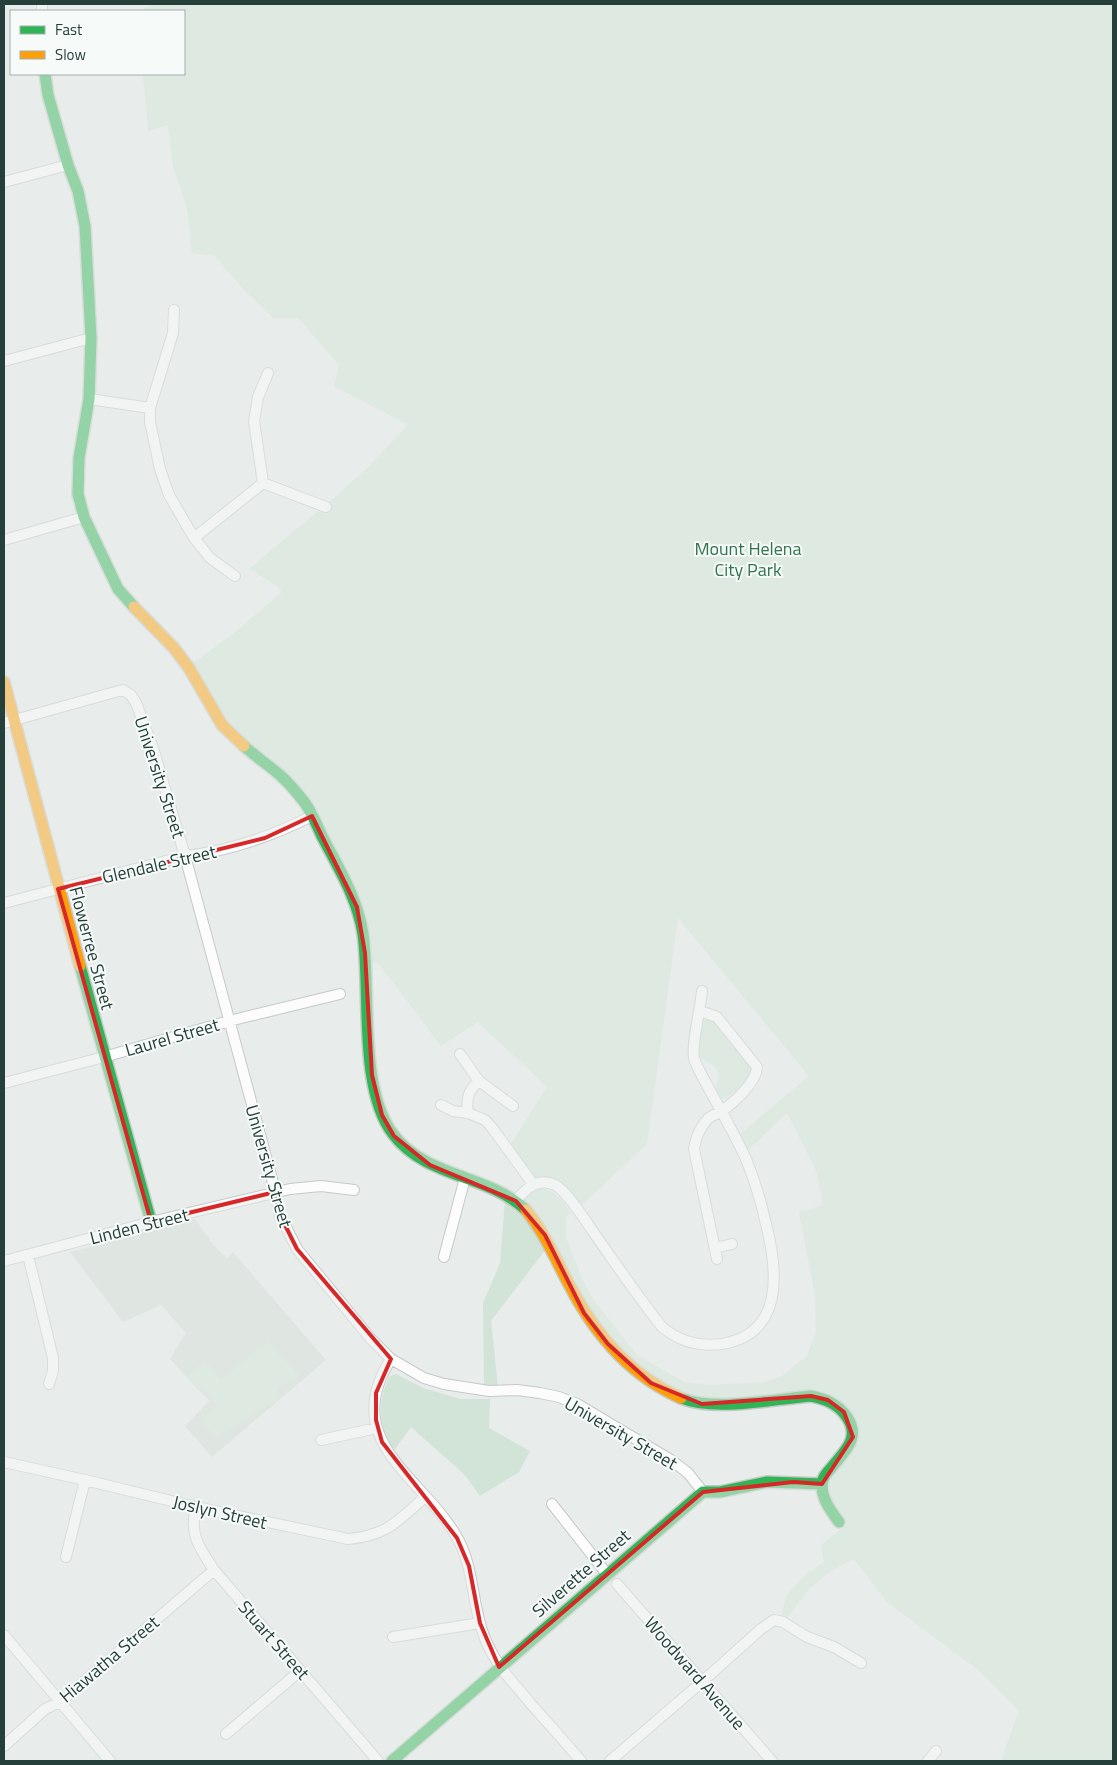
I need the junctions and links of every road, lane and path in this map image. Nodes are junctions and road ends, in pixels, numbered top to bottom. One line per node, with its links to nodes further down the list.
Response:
1 (45, 75): 2 (street)
2 (68, 165): 3 (street); 5 (street)
3 (4, 182)
4 (174, 310): 9 (street)
5 (91, 338): 6 (street); 8 (street)
6 (4, 361)
7 (268, 373): 10 (street)
8 (89, 399): 9 (street); 12 (street)
9 (150, 408): 13 (street)
10 (263, 483): 11 (street); 13 (street)
11 (326, 506)
12 (84, 517): 14 (street); 18 (street)
13 (194, 538): 15 (street)
14 (4, 540)
15 (235, 576)
16 (4, 682): 17 (street, Flowerree Street)
17 (9, 721): 19 (street, University Street); 20 (street, Flowerree Street)
18 (312, 816): 19 (street, Glendale Street); 34 (street)
19 (185, 856): 20 (street, Glendale Street); 25 (street, University Street)
20 (58, 889): 21 (street, Glendale Street); 27 (street, Flowerree Street)
21 (4, 903)
22 (702, 991): 24 (street)
23 (340, 994): 25 (street, Laurel Street)
24 (700, 1011): 32 (street); 32 (street)
25 (229, 1021): 27 (street, Laurel Street); 37 (street, University Street)
26 (460, 1054): 28 (street)
27 (104, 1057): 29 (street, Laurel Street); 39 (street, Flowerree Street)
28 (479, 1081): 31 (street); 33 (street)
29 (4, 1083)
30 (441, 1105): 33 (street)
31 (513, 1106)
32 (721, 1111): 35 (street); 41 (street)
33 (468, 1113): 35 (street)
34 (465, 1178): 38 (street); 43 (street)
35 (533, 1184): 38 (street)
36 (354, 1190): 37 (street, Linden Street)
37 (275, 1192): 39 (street, Linden Street); 46 (street, University Street)
38 (516, 1201): 52 (street)
39 (151, 1222): 42 (street, Linden Street)
40 (732, 1244): 41 (street)
41 (715, 1248): 44 (street)
42 (28, 1255): 45 (street, Linden Street); 47 (street)
43 (444, 1257)
44 (718, 1259)
45 (4, 1262)
46 (391, 1359): 48 (street); 53 (street, University Street)
47 (49, 1384)
48 (377, 1428): 49 (street); 54 (street)
49 (321, 1440)
50 (4, 1462): 51 (street, Joslyn Street)
51 (85, 1480): 56 (street, Joslyn Street); 58 (street)
52 (822, 1484): 53 (street); 57 (street)
53 (703, 1492): 60 (street, Silverette Street)
54 (425, 1497): 56 (street, Joslyn Street); 62 (street)
55 (552, 1504): 60 (street)
56 (196, 1507): 59 (street, Stuart Street)
57 (839, 1522)
58 (66, 1557)
59 (214, 1570): 67 (street, Stuart Street); 69 (street, Hiawatha Street)
60 (607, 1574): 66 (street, Silverette Street)
61 (617, 1584): 68 (street, Woodward Avenue)
62 (480, 1623): 64 (street); 66 (street)
63 (4, 1635): 69 (street)
64 (393, 1637)
65 (861, 1663): 68 (street)
66 (499, 1667): 75 (street, Silverette Street); 76 (street)
67 (300, 1670): 70 (street); 74 (street, Stuart Street)
68 (703, 1681): 77 (street); 78 (street, Woodward Avenue)
69 (60, 1702): 71 (street, Hiawatha Street); 73 (street)
70 (226, 1734)
71 (4, 1746)
72 (936, 1751): 79 (street)
73 (110, 1761)
74 (378, 1761)
75 (392, 1761)
76 (581, 1761)
77 (610, 1761)
78 (772, 1761)
79 (928, 1761)

